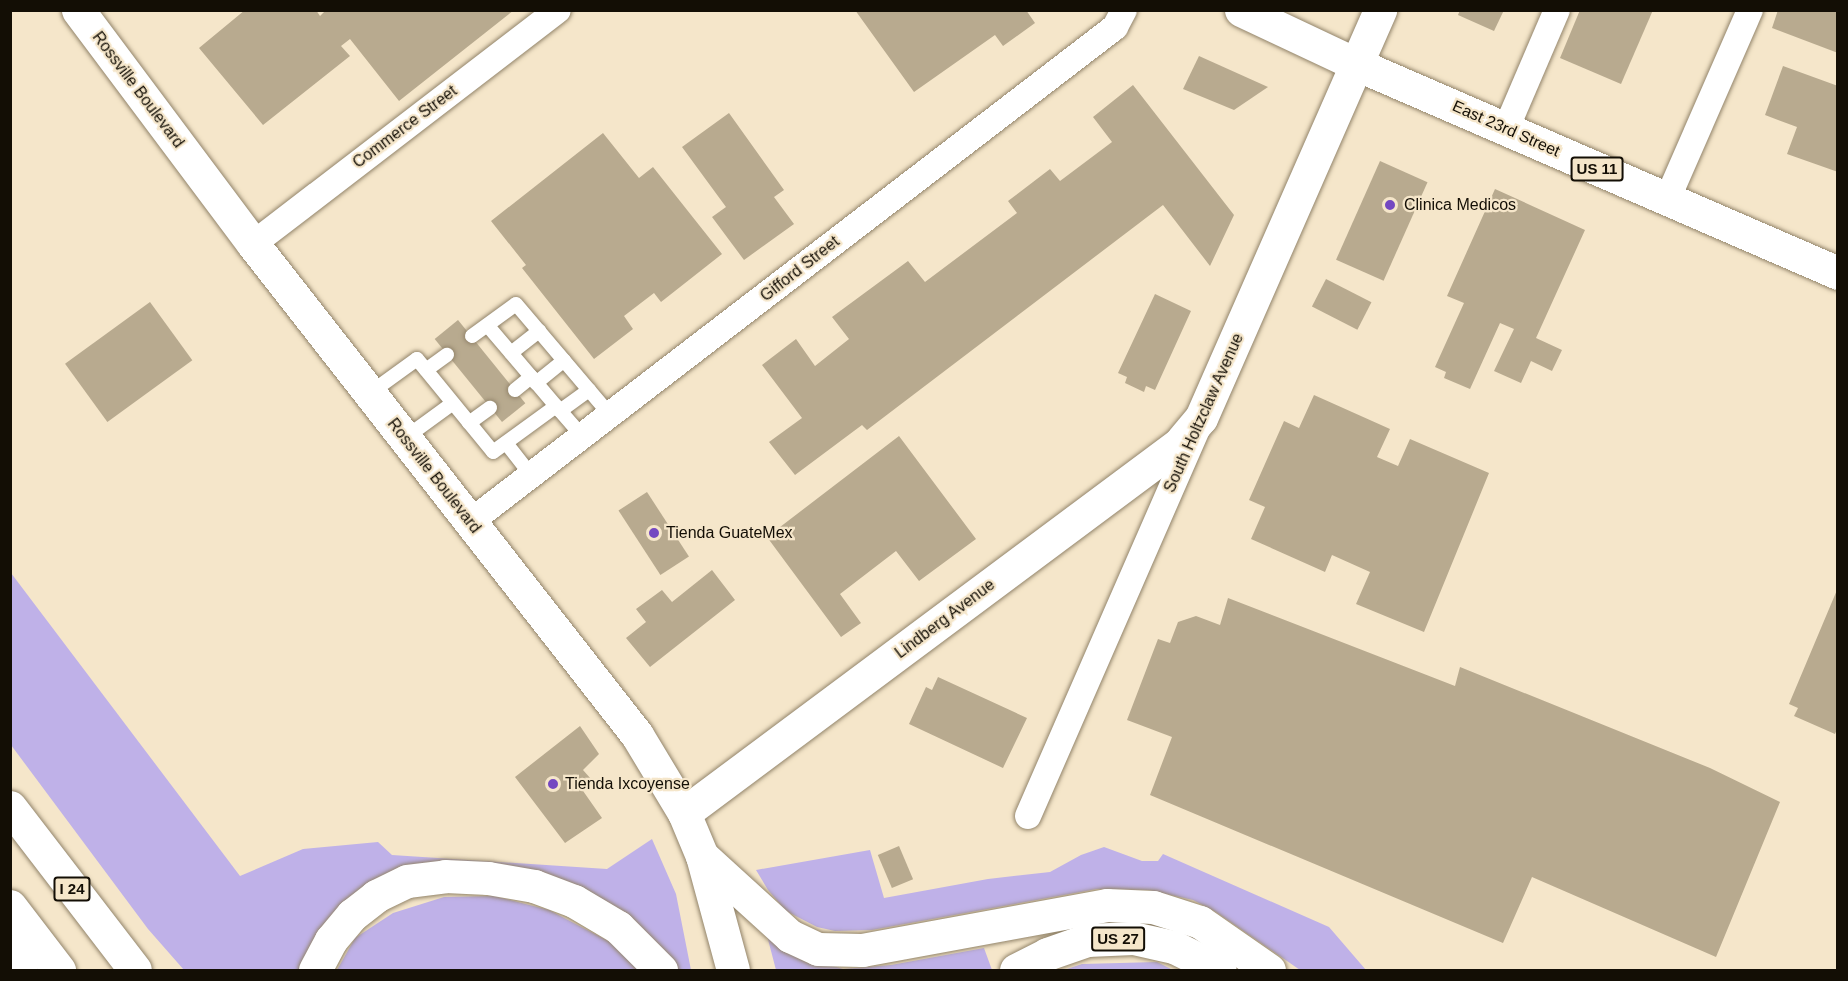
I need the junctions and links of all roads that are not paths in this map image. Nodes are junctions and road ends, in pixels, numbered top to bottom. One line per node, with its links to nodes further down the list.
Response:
1 (78, 10): 11 (main road, Rossville Boulevard)
2 (558, 10): 11 (street, Commerce Street)
3 (1124, 10): 27 (street, Gifford Street)
4 (1241, 10): 8 (main road, East 23rd Street / US 11)
5 (1380, 10): 8 (main road, South Holtzclaw Avenue)
6 (1557, 10): 9 (street)
7 (1750, 10): 10 (street)
8 (1356, 63): 9 (main road, East 23rd Street / US 11); 28 (main road, South Holtzclaw Avenue)
9 (1506, 129): 10 (main road, East 23rd Street / US 11)
10 (1667, 200): 12 (main road, East 23rd Street / US 11)
11 (253, 244): 23 (main road, Rossville Boulevard)
12 (1838, 273)
13 (487, 325): 14 (lane); 15 (lane); 16 (lane)
14 (539, 331): 16 (lane); 18 (lane)
15 (472, 336)
16 (511, 353): 20 (lane)
17 (447, 355): 19 (lane)
18 (564, 360): 20 (lane); 22 (lane)
19 (426, 370): 23 (lane); 24 (lane)
20 (534, 380): 21 (lane); 26 (lane)
21 (515, 390)
22 (589, 390): 26 (lane); 27 (lane)
23 (369, 394): 31 (main road, Rossville Boulevard)
24 (453, 403): 29 (lane); 31 (lane)
25 (490, 408): 29 (lane)
26 (558, 408): 30 (lane); 32 (lane)
27 (610, 415): 30 (street, Gifford Street)
28 (1201, 418): 36 (main road, Lindberg Avenue); 37 (street, South Holtzclaw Avenue)
29 (469, 423): 32 (lane)
30 (582, 436): 33 (street, Gifford Street)
31 (405, 438): 34 (main road, Rossville Boulevard)
32 (506, 442): 33 (lane)
33 (531, 475): 34 (street, Gifford Street)
34 (470, 522): 36 (main road, Rossville Boulevard)
35 (10, 807): 43 (main road, I 24)
36 (684, 813): 38 (main road, Rossville Boulevard)
37 (1028, 816)
38 (702, 856): 46 (main road, Rossville Boulevard); 49 (main road)
39 (10, 906): 42 (main road)
40 (10, 951): 41 (main road)
41 (21, 970)
42 (59, 970)
43 (135, 970)
44 (315, 970): 45 (main road)
45 (661, 970)
46 (733, 970)
47 (1016, 970): 48 (main road, US 27)
48 (1220, 970)
49 (1269, 970)

